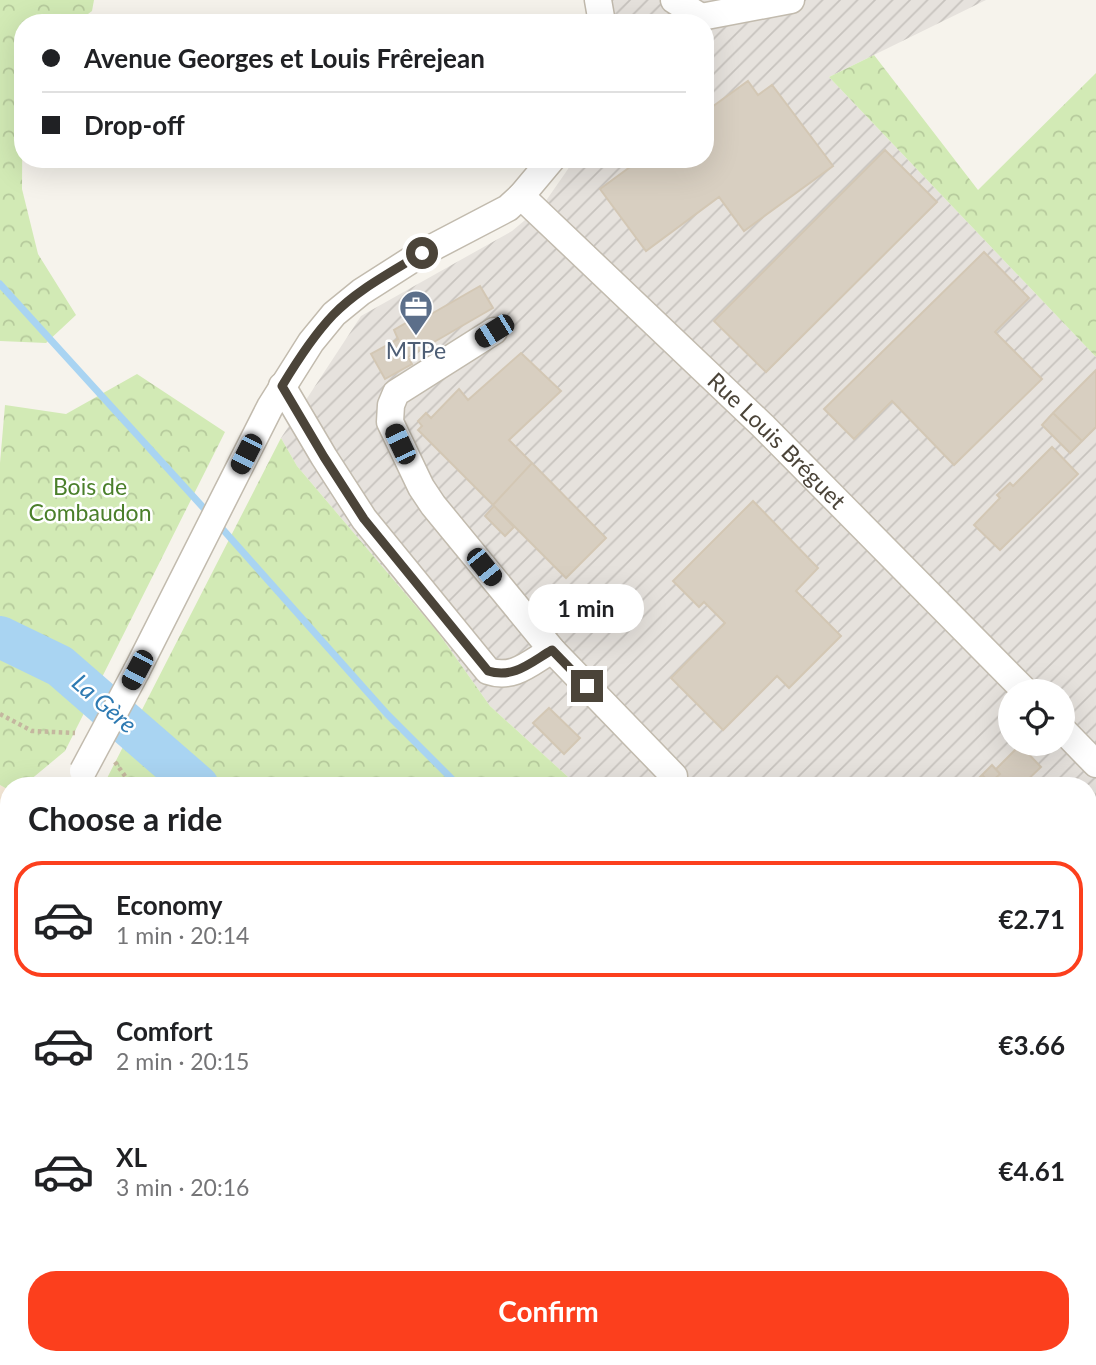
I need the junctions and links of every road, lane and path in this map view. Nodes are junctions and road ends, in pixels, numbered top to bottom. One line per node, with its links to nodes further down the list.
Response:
1 (674, 0): 3 (street)
2 (791, 0): 4 (street)
3 (686, 14)
4 (714, 15)
5 (544, 168): 6 (street)
6 (521, 196): 8 (street); 10 (street, Rue Louis Bréguet)
7 (494, 331): 9 (street)
8 (282, 386): 9 (street); 14 (street, bridge)
9 (552, 650): 13 (street)
10 (1013, 679)
11 (1075, 742): 12 (street)
12 (1096, 764)
13 (674, 776)
14 (81, 777)

